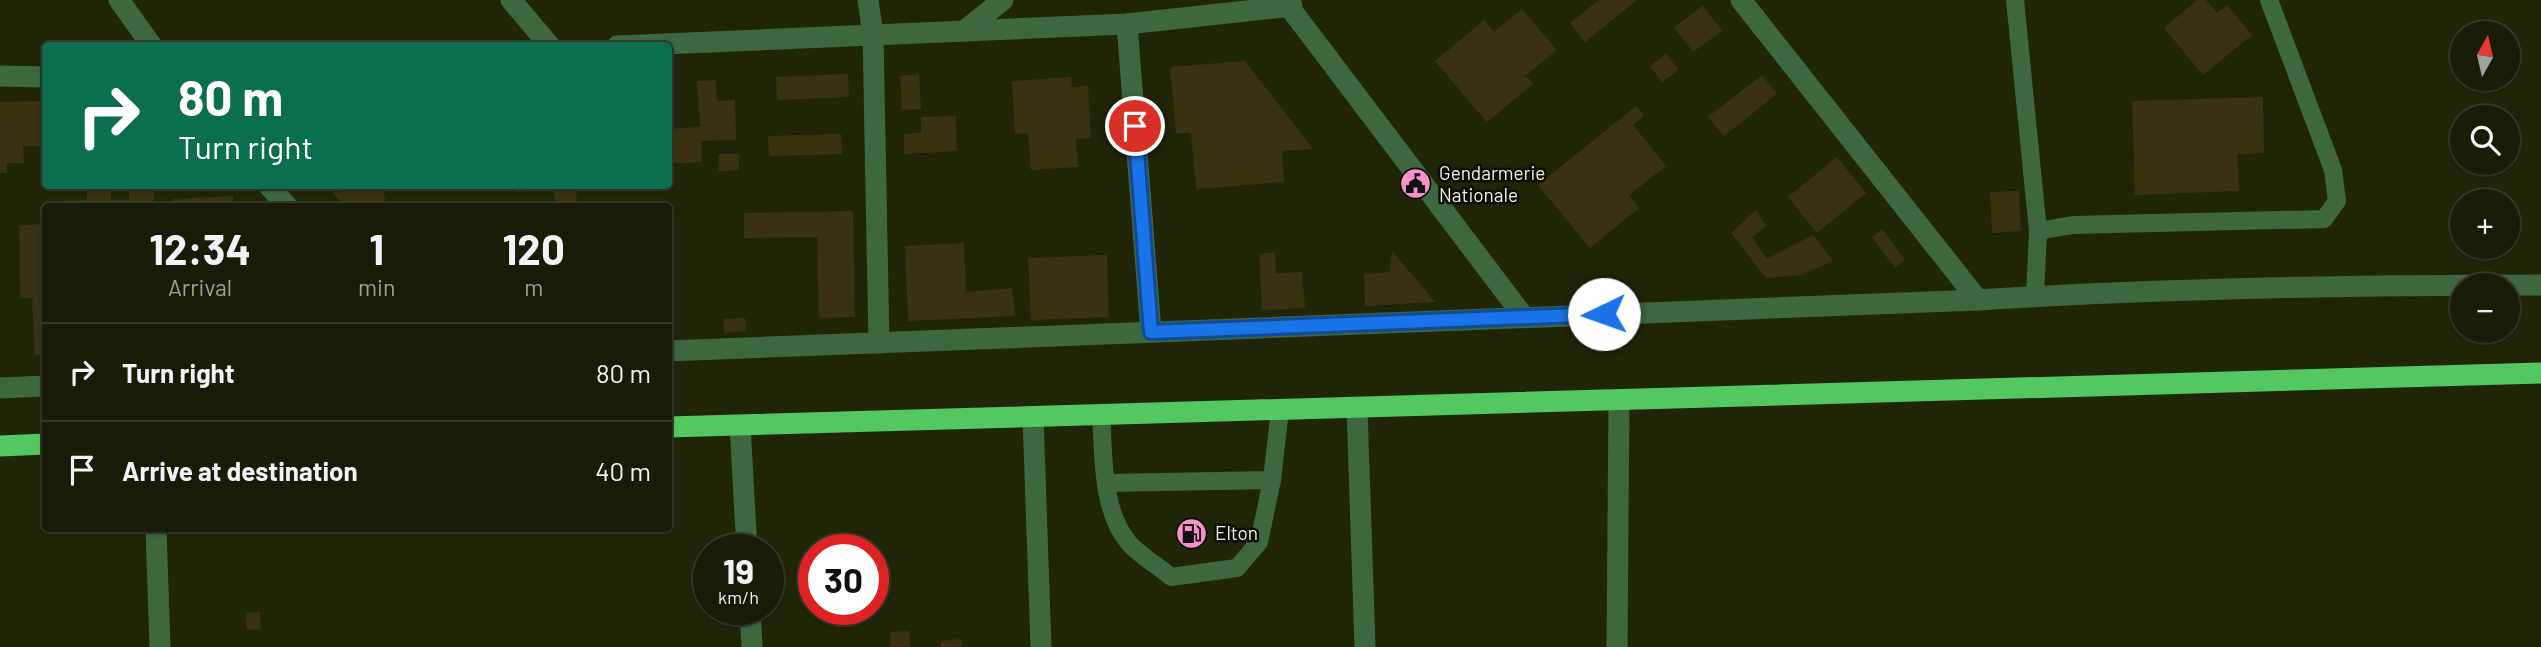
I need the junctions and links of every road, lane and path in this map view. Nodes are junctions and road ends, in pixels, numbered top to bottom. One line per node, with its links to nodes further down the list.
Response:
1 (119, 0): 12 (street)
2 (511, 0): 13 (street)
3 (868, 0): 11 (street)
4 (1003, 0): 10 (street)
5 (1741, 0): 22 (street)
6 (2015, 0): 19 (lane)
7 (2269, 0): 19 (lane)
8 (1288, 3): 9 (street); 23 (street)
9 (1127, 24): 10 (street); 24 (street)
10 (964, 31): 11 (street)
11 (873, 34): 14 (street); 25 (street)
12 (149, 42)
13 (547, 42)
14 (672, 43)
15 (0, 76): 16 (street)
16 (42, 77)
17 (272, 189): 18 (street)
18 (284, 203)
19 (2038, 231): 21 (lane)
20 (2541, 285): 21 (street)
21 (2035, 296): 22 (street)
22 (1978, 300): 23 (street)
23 (1524, 317): 24 (street)
24 (1151, 332): 25 (street)
25 (879, 343): 26 (street)
26 (672, 351)
27 (2541, 373): 30 (highway)
28 (42, 387): 29 (street)
29 (0, 388)
30 (1619, 400): 31 (highway); 48 (street)
31 (1357, 408): 32 (highway); 47 (street)
32 (1280, 410): 33 (highway); 39 (lane)
33 (1101, 415): 34 (highway); 40 (lane)
34 (1033, 417): 35 (highway); 46 (street)
35 (740, 425): 36 (highway); 42 (street)
36 (672, 427)
37 (42, 444): 38 (highway)
38 (0, 446)
39 (1272, 480): 40 (lane); 40 (lane)
40 (1106, 483)
41 (156, 532): 44 (street)
42 (746, 534)
43 (751, 625): 45 (street)
44 (160, 647)
45 (752, 647)
46 (1041, 647)
47 (1365, 647)
48 (1618, 647)

